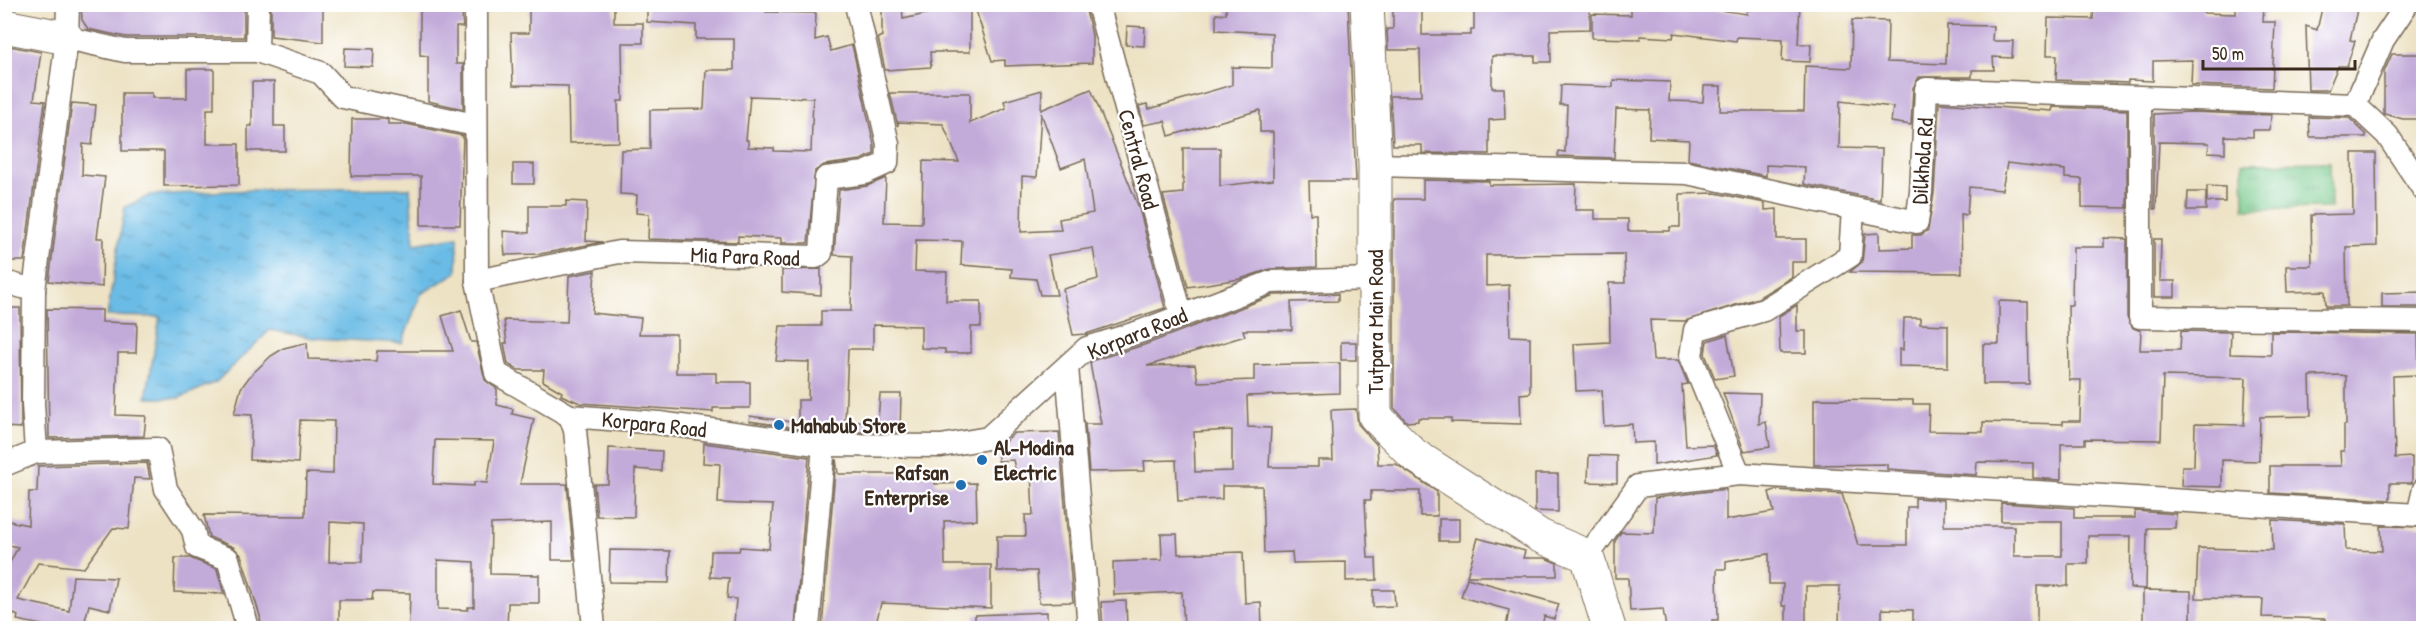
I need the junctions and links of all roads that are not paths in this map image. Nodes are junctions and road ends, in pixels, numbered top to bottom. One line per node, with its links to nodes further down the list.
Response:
1 (68, 4): 9 (street)
2 (258, 4): 10 (street)
3 (476, 4): 13 (street)
4 (855, 4): 18 (street, Mia Para Road)
5 (1098, 4): 21 (street, Central Road)
6 (1367, 4): 14 (street, Tutpara Main Road)
7 (2407, 4): 12 (street)
8 (4, 26): 9 (street)
9 (67, 38): 10 (street); 20 (street)
10 (258, 51): 13 (street)
11 (2140, 98): 12 (street, Dilkhola Rd); 16 (street, Dilkhola Rd); 22 (street)
12 (2355, 105): 15 (street)
13 (475, 125): 18 (street)
14 (1375, 165): 16 (street, Dilkhola Rd); 17 (street, Tutpara Main Road)
15 (2424, 190)
16 (1853, 209): 28 (street)
17 (1373, 279): 21 (street, Korpara Road); 30 (street, Tutpara Main Road)
18 (477, 281): 24 (street)
19 (4, 282): 20 (street)
20 (34, 290): 26 (street)
21 (1181, 314): 23 (street, Korpara Road)
22 (2424, 321)
23 (1067, 366): 25 (street, Korpara Road); 34 (street)
24 (570, 416): 25 (street, Korpara Road); 32 (street)
25 (824, 445): 33 (street)
26 (36, 452): 27 (street); 31 (street)
27 (4, 465)
28 (1739, 474): 29 (street); 30 (street)
29 (2424, 489)
30 (1587, 557): 35 (street)
31 (248, 628)
32 (594, 628)
33 (808, 628)
34 (1089, 628)
35 (1609, 628)

